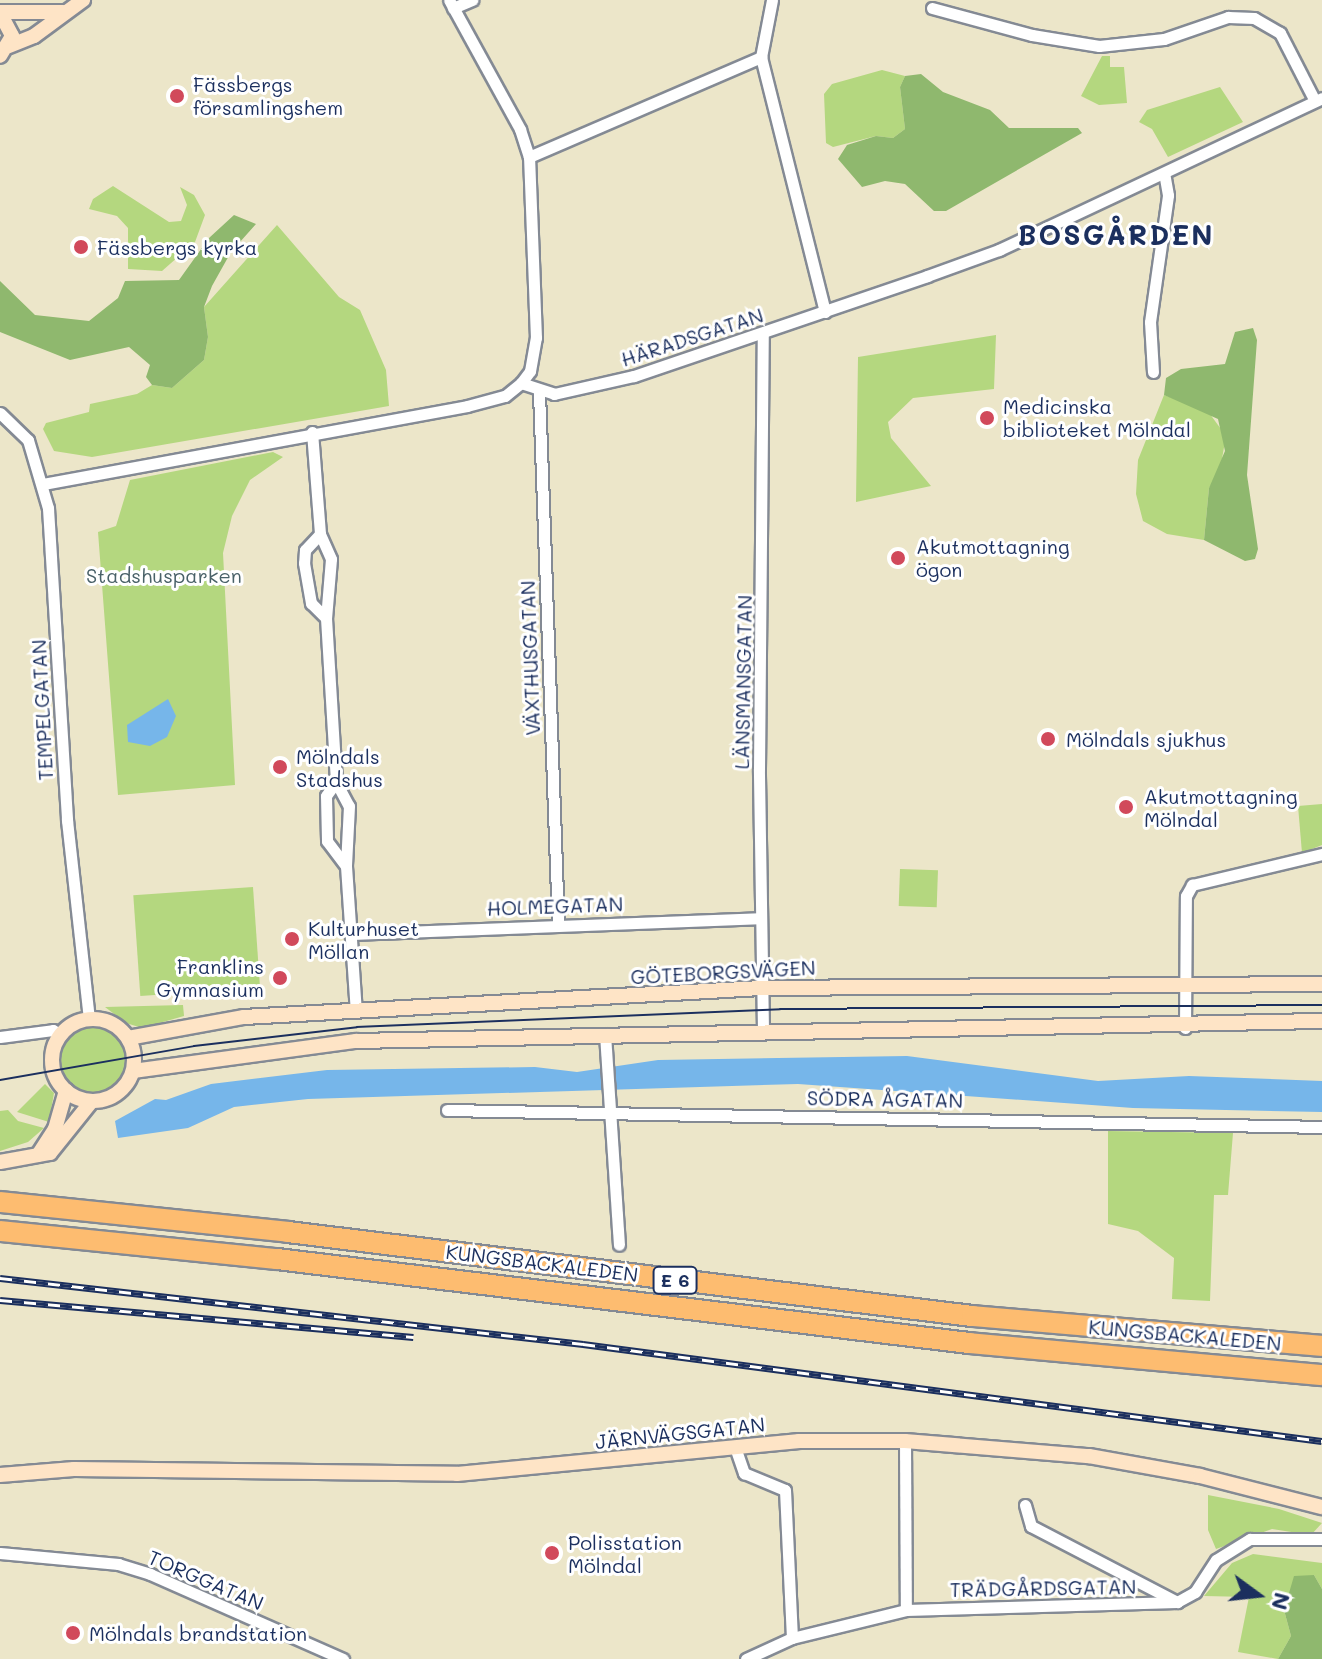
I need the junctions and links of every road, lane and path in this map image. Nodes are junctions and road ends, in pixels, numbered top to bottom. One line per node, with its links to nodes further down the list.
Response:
1 (83, 0): 7 (main road)
2 (472, 0): 4 (street)
3 (772, 0): 9 (street)
4 (451, 4): 11 (street)
5 (932, 8): 10 (street)
6 (0, 12): 7 (main road); 8 (main road)
7 (63, 12): 8 (main road)
8 (4, 51)
9 (761, 57): 11 (street); 13 (street)
10 (1318, 100): 12 (street, HÄRADSGATAN)
11 (529, 157): 16 (street)
12 (1164, 173): 13 (street, HÄRADSGATAN); 15 (street)
13 (825, 312): 14 (street, HÄRADSGATAN)
14 (763, 334): 17 (street, HÄRADSGATAN); 26 (street, LÄNSMANSGATAN)
15 (1153, 372)
16 (521, 383): 17 (street); 19 (street)
17 (539, 392): 27 (street, VÄXTHUSGATAN)
18 (0, 413): 20 (street, TEMPELGATAN)
19 (312, 432): 20 (street); 21 (street)
20 (43, 484): 33 (street, TEMPELGATAN)
21 (320, 534): 22 (street); 22 (street)
22 (326, 618): 23 (street)
23 (336, 782): 25 (street); 25 (street)
24 (1322, 854): 29 (street)
25 (346, 866): 28 (street)
26 (760, 918): 27 (street, HOLMEGATAN); 31 (street, LÄNSMANSGATAN)
27 (558, 922): 28 (street, HOLMEGATAN)
28 (351, 934): 32 (street)
29 (1186, 983): 30 (main road, GÖTEBORGSVÄGEN); 31 (main road, GÖTEBORGSVÄGEN); 35 (street)
30 (1322, 984)
31 (761, 988): 32 (main road, GÖTEBORGSVÄGEN); 36 (street, LÄNSMANSGATAN)
32 (356, 1011): 40 (main road, GÖTEBORGSVÄGEN)
33 (89, 1019): 38 (main road); 40 (main road)
34 (1322, 1021): 35 (main road)
35 (1185, 1028): 36 (main road)
36 (763, 1030): 37 (main road)
37 (605, 1034): 41 (main road); 44 (street)
38 (60, 1035): 39 (street); 42 (main road)
39 (0, 1037)
40 (128, 1038): 41 (main road)
41 (133, 1071): 43 (main road)
42 (66, 1091): 43 (main road); 47 (main road)
43 (91, 1102): 47 (main road)
44 (610, 1106): 45 (street, SÖDRA ÅGATAN); 46 (street, SÖDRA ÅGATAN); 51 (street)
45 (447, 1110)
46 (1322, 1127)
47 (38, 1155): 48 (main road)
48 (0, 1162)
49 (0, 1202): 52 (highway, KUNGSBACKALEDEN / E 6)
50 (0, 1231): 53 (highway, KUNGSBACKALEDEN / E 6)
51 (619, 1245)
52 (1322, 1346)
53 (1322, 1375)
54 (905, 1441): 55 (main road, JÄRNVÄGSGATAN); 60 (main road, JÄRNVÄGSGATAN); 64 (street)
55 (735, 1447): 56 (main road, JÄRNVÄGSGATAN); 65 (street)
56 (38, 1472): 57 (main road, JÄRNVÄGSGATAN); 58 (main road, JÄRNVÄGSGATAN)
57 (0, 1475)
58 (0, 1485)
59 (1025, 1505): 63 (street)
60 (1322, 1507)
61 (1322, 1539): 63 (street)
62 (0, 1553): 66 (street, TORGGATAN)
63 (1177, 1602): 64 (street, TRÄDGÅRDSGATAN)
64 (906, 1610): 65 (street, TRÄDGÅRDSGATAN)
65 (792, 1638): 67 (street, TRÄDGÅRDSGATAN)
66 (343, 1659)
67 (746, 1659)

